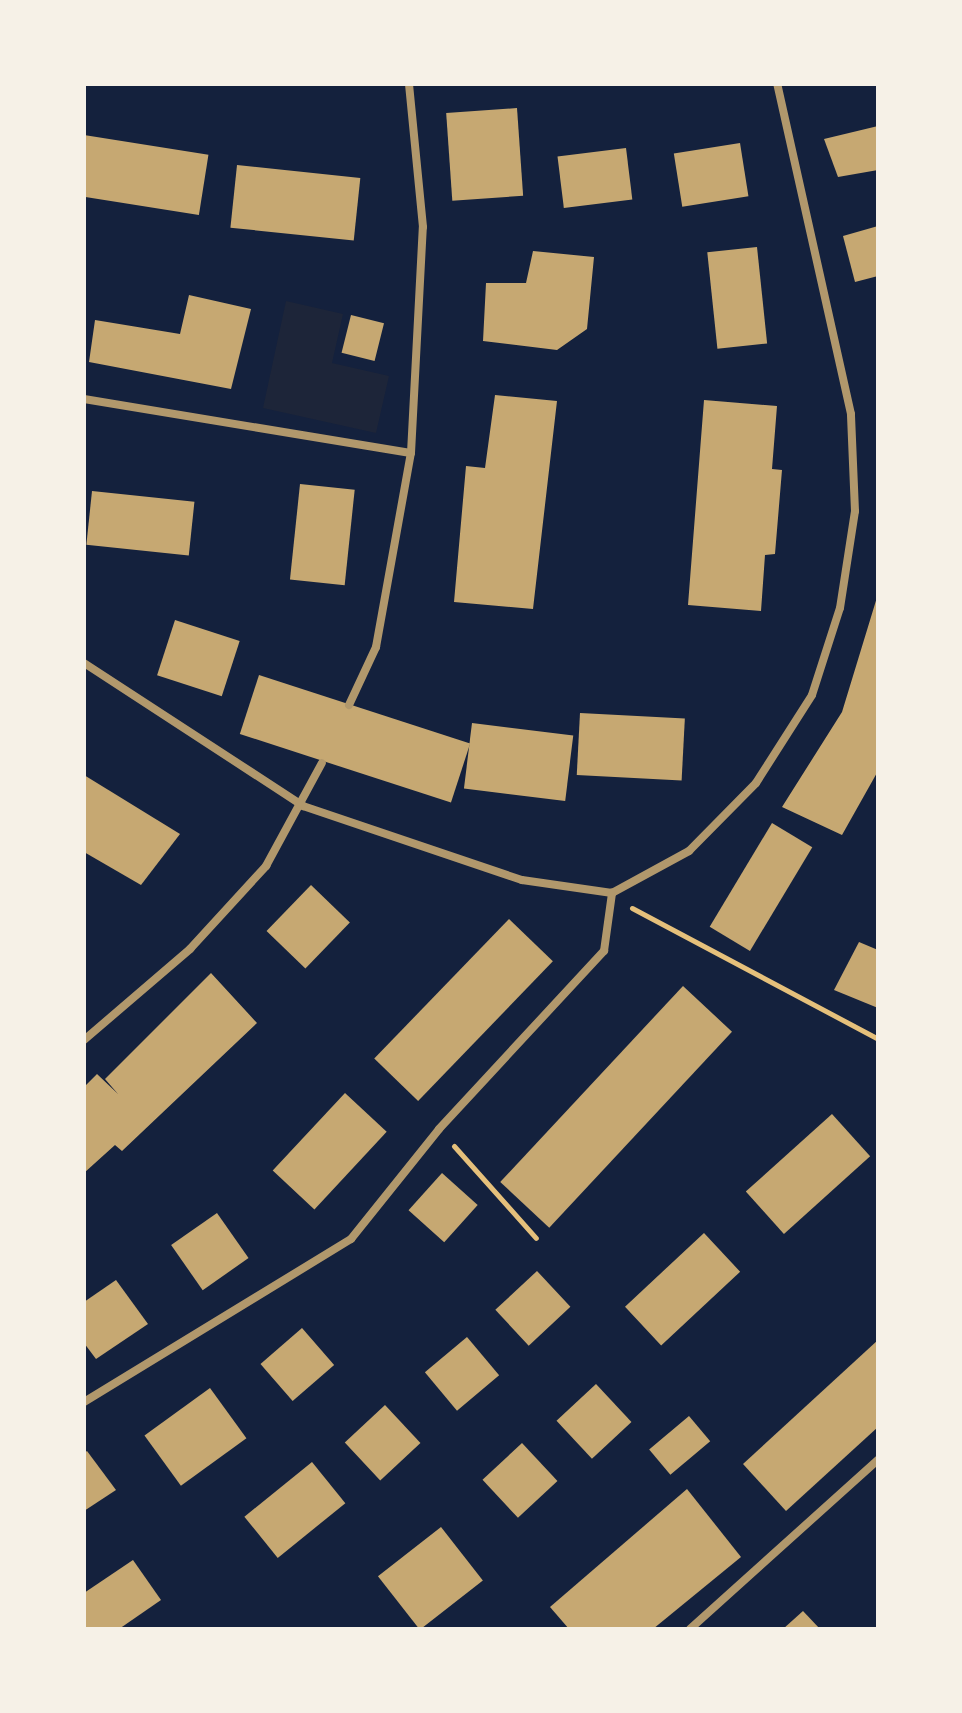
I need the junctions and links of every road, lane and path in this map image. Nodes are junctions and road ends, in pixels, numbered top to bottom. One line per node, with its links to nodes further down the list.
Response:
1 (409, 84): 4 (street)
2 (777, 84): 9 (street)
3 (84, 399): 4 (street)
4 (411, 453): 6 (street)
5 (84, 663): 8 (street)
6 (349, 705)
7 (322, 763): 8 (street)
8 (303, 806): 9 (street); 11 (street)
9 (612, 893): 10 (path); 12 (street)
10 (878, 1039)
11 (84, 1040)
12 (439, 1129): 13 (path); 14 (street)
13 (536, 1238)
14 (84, 1402)
15 (878, 1460): 16 (street)
16 (690, 1629)

